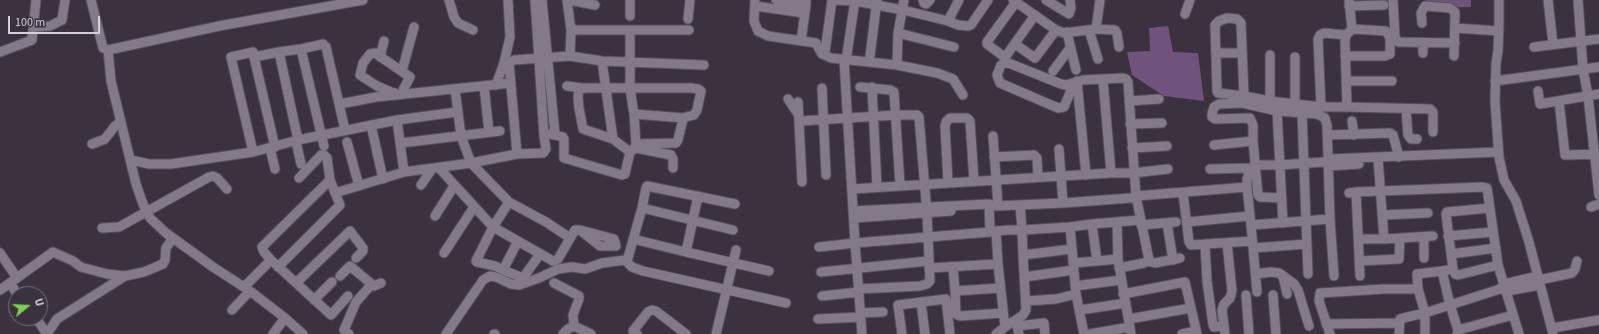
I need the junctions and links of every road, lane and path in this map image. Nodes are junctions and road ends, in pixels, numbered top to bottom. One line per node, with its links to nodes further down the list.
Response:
1 (36, 0): 44 (street)
2 (65, 0): 44 (street)
3 (92, 0): 65 (street)
4 (359, 0): 65 (street)
5 (449, 0): 47 (street)
6 (508, 0): 77 (street)
7 (535, 0): 85 (street)
8 (542, 0): 85 (street)
9 (568, 0): 32 (street); 48 (street)
10 (630, 0): 40 (street)
11 (690, 0): 41 (street)
12 (776, 0): 34 (street)
13 (832, 0): 25 (street); 73 (street)
14 (904, 0): 35 (street)
15 (959, 0): 42 (street)
16 (988, 0): 42 (street)
17 (1046, 0): 37 (street)
18 (1070, 0): 37 (street)
19 (1100, 0): 52 (street)
20 (1190, 0): 38 (street)
21 (1393, 0): 61 (street)
22 (1499, 0): 53 (street)
23 (1548, 0): 64 (street)
24 (1578, 0): 60 (street)
25 (855, 1): 29 (street); 86 (street)
26 (926, 1): 36 (street)
27 (1015, 1): 39 (street); 63 (street)
28 (755, 3): 34 (street); 59 (street)
29 (877, 3): 35 (street); 80 (street)
30 (1349, 3): 33 (street); 55 (street)
31 (1428, 3): 43 (street); 46 (street)
32 (595, 5)
33 (1384, 5)
34 (805, 6): 59 (street)
35 (903, 10): 36 (street); 56 (street)
36 (920, 14): 42 (street)
37 (1069, 14): 54 (street)
38 (1185, 14)
39 (1035, 15): 51 (street); 63 (street)
40 (630, 16)
41 (688, 20)
42 (948, 21)
43 (1422, 23)
44 (33, 27): 71 (street)
45 (414, 27): 97 (street)
46 (1455, 28): 53 (street); 62 (street)
47 (473, 30)
48 (571, 30): 49 (street); 79 (street)
49 (630, 30): 50 (street); 91 (street)
50 (690, 30)
51 (1056, 30): 54 (street); 63 (street)
52 (1092, 30): 54 (street); 68 (street); 88 (street)
53 (1499, 31): 102 (street)
54 (1069, 32): 70 (street)
55 (1349, 32): 81 (street); 81 (street); 129 (street)
56 (898, 33): 67 (street); 92 (street)
57 (1599, 39): 60 (street)
58 (384, 41): 84 (street)
59 (801, 41): 73 (street)
60 (1582, 41): 64 (street); 95 (street)
61 (1423, 43): 62 (street); 76 (street)
62 (1455, 43): 82 (street)
63 (1015, 44)
64 (1553, 44): 66 (street)
65 (104, 45): 144 (street)
66 (1534, 46)
67 (954, 47)
68 (1119, 47)
69 (302, 48): 72 (street); 128 (street); 153 (street)
70 (1070, 48): 96 (street); 98 (street)
71 (0, 52)
72 (279, 52): 83 (street); 161 (street)
73 (822, 52): 86 (street)
74 (1216, 53): 75 (street); 75 (street); 119 (street)
75 (1241, 53): 119 (street)
76 (1423, 53)
77 (505, 54): 89 (street); 105 (street)
78 (1270, 55): 124 (street)
79 (570, 56): 85 (street); 90 (street)
80 (870, 56): 86 (street); 92 (street)
81 (1345, 56): 100 (street)
82 (1454, 56)
83 (254, 57): 170 (street); 174 (street)
84 (380, 57): 97 (street); 116 (street)
85 (543, 57): 89 (street); 152 (street); 157 (street)
86 (845, 57): 92 (street); 140 (street)
87 (1295, 57): 127 (street)
88 (1098, 59)
89 (514, 60): 104 (street)
90 (602, 61): 91 (street); 114 (street)
91 (630, 62): 93 (street); 112 (street)
92 (897, 62): 118 (street)
93 (704, 65)
94 (1599, 67): 95 (street)
95 (1583, 69): 102 (street); 120 (street)
96 (1076, 70)
97 (402, 71): 116 (street)
98 (1053, 71)
99 (1103, 80): 103 (street); 123 (street); 194 (street)
100 (1346, 81): 101 (street); 130 (street)
101 (1392, 81)
102 (1496, 81): 177 (street)
103 (1076, 82): 103 (street); 197 (street)
104 (511, 83): 105 (street); 175 (street)
105 (496, 85): 106 (street)
106 (484, 86): 110 (street); 150 (street)
107 (567, 86): 111 (street)
108 (860, 87): 109 (street)
109 (872, 87): 136 (street); 137 (street)
110 (455, 88): 116 (street); 133 (street)
111 (582, 88): 114 (street); 159 (street)
112 (630, 88): 114 (street); 135 (street); 138 (street)
113 (822, 88): 142 (street)
114 (605, 89): 159 (street)
115 (1538, 91): 126 (street)
116 (403, 92): 128 (street)
117 (1599, 94): 120 (street)
118 (963, 95)
119 (1244, 96): 124 (street)
120 (1588, 96): 126 (street); 176 (street)
121 (788, 99): 139 (street)
122 (1158, 99): 123 (street)
123 (1129, 101): 146 (street)
124 (1270, 101): 127 (street)
125 (798, 102): 139 (street)
126 (1559, 102): 176 (street)
127 (1295, 103): 129 (street)
128 (340, 104): 148 (street)
129 (1321, 106): 130 (street)
130 (1347, 107): 131 (street)
131 (1406, 109): 151 (street); 160 (street)
132 (1277, 111): 134 (street); 162 (street); 188 (street)
133 (457, 112): 141 (street); 156 (street)
134 (1302, 113): 154 (street); 183 (street)
135 (634, 114): 138 (street); 171 (street)
136 (896, 115): 137 (street); 207 (street); 211 (street)
137 (874, 117): 140 (street); 212 (street)
138 (684, 118): 165 (street)
139 (800, 119): 142 (street); 205 (street)
140 (848, 119): 142 (street); 214 (street)
141 (397, 120): 147 (street); 164 (street)
142 (822, 120): 196 (street)
143 (1352, 121): 155 (street)
144 (120, 122): 166 (street); 181 (street)
145 (1162, 123): 146 (street)
146 (1130, 124): 172 (street)
147 (371, 125): 148 (street); 201 (street)
148 (345, 130): 153 (street)
149 (500, 131): 150 (street)
150 (489, 132): 156 (street)
151 (1433, 132)
152 (555, 134): 157 (street); 171 (street)
153 (322, 135): 161 (street); 168 (street)
154 (1328, 135): 155 (street); 184 (street)
155 (1354, 135): 179 (street)
156 (461, 136): 164 (street); 185 (street)
157 (544, 136): 175 (street)
158 (993, 136): 178 (street)
159 (613, 139): 171 (street)
160 (1417, 139)
161 (297, 140): 170 (street); 186 (street)
162 (1253, 141): 167 (street); 187 (street)
163 (347, 142): 209 (street)
164 (401, 143): 193 (street)
165 (676, 143): 171 (street); 171 (street)
166 (92, 144)
167 (1214, 145)
168 (324, 146)
169 (1168, 146): 172 (street)
170 (272, 147): 174 (street); 190 (street)
171 (633, 148)
172 (1132, 148): 195 (street)
173 (1059, 149): 198 (street)
174 (254, 152): 181 (street)
175 (517, 154): 185 (street)
176 (1596, 154): 219 (street)
177 (1498, 155): 180 (street); 310 (street)
178 (994, 157): 199 (street); 203 (street)
179 (1399, 157): 180 (street); 182 (street)
180 (1456, 157): 182 (street)
181 (130, 160): 232 (street)
182 (1378, 160): 184 (street); 216 (street)
183 (1305, 162): 184 (street); 188 (street); 240 (street)
184 (1328, 162): 237 (street)
185 (471, 163): 189 (street); 223 (street)
186 (301, 164)
187 (1254, 166): 188 (street); 192 (street); 215 (street); 222 (street)
188 (1279, 166): 222 (street)
189 (435, 168): 193 (street); 208 (street); 210 (street)
190 (275, 169)
191 (1168, 169): 195 (street)
192 (1210, 169)
193 (404, 172): 201 (street)
194 (1111, 172): 195 (street); 197 (street)
195 (1133, 173): 221 (street)
196 (826, 175)
197 (1086, 175): 198 (street)
198 (1062, 176): 199 (street); 224 (street)
199 (1038, 177): 203 (street)
200 (299, 178): 202 (street)
201 (383, 178): 209 (street)
202 (330, 180): 217 (street); 280 (street)
203 (996, 180): 204 (street); 227 (street)
204 (974, 181): 206 (street); 206 (street)
205 (802, 182)
206 (948, 182): 207 (street)
207 (924, 184): 211 (street); 231 (street)
208 (421, 185)
209 (359, 186): 217 (street)
210 (454, 186): 228 (street); 236 (street)
211 (900, 186): 212 (street)
212 (877, 187): 214 (street)
213 (227, 189): 232 (street)
214 (852, 189): 234 (street)
215 (1247, 190): 218 (street); 238 (street)
216 (1381, 191): 230 (street); 235 (street); 260 (street)
217 (335, 193): 292 (street)
218 (1180, 195): 221 (street); 242 (street)
219 (1599, 195)
220 (698, 196): 225 (street); 229 (street); 239 (street)
221 (1134, 198): 224 (street); 243 (street)
222 (1281, 198): 244 (street)
223 (509, 202): 246 (street); 257 (street)
224 (1063, 203): 226 (street)
225 (735, 204)
226 (1020, 205): 227 (street); 251 (street)
227 (992, 206): 231 (street); 252 (street)
228 (474, 207): 246 (street); 274 (street)
229 (642, 208): 239 (street); 259 (street)
230 (1490, 208): 253 (street); 254 (street)
231 (927, 210): 234 (street); 255 (street)
232 (146, 212): 248 (street); 256 (street)
233 (1428, 213): 235 (street)
234 (854, 214): 263 (street)
235 (1382, 215): 261 (street)
236 (435, 216)
237 (1330, 219): 240 (street); 305 (street)
238 (1250, 220): 242 (street); 244 (street); 267 (street)
239 (694, 221): 250 (street); 272 (street)
240 (1307, 221): 244 (street); 265 (street)
241 (1117, 222): 243 (street); 245 (street); 287 (street)
242 (1187, 222): 266 (street)
243 (1141, 223): 282 (street); 282 (street)
244 (1283, 223)
245 (1092, 224): 247 (street); 283 (street)
246 (493, 227): 262 (street); 296 (street)
247 (1070, 227): 251 (street); 270 (street)
248 (102, 228)
249 (580, 230): 257 (street)
250 (733, 230)
251 (1022, 230): 252 (street); 277 (street)
252 (993, 232): 255 (street); 289 (street)
253 (1493, 232): 254 (street); 269 (street)
254 (1448, 236): 276 (street)
255 (928, 237): 263 (street); 288 (street)
256 (173, 238): 302 (street); 319 (street)
257 (570, 238): 275 (street)
258 (1400, 238): 261 (street); 279 (street); 284 (street)
259 (633, 239): 272 (street); 281 (street)
260 (1359, 239): 261 (street); 284 (street)
261 (1384, 239)
262 (518, 241): 275 (street); 296 (street)
263 (855, 243): 268 (street); 294 (street)
264 (1227, 243): 266 (street); 267 (street); 339 (street)
265 (1307, 244): 267 (street); 301 (street)
266 (1205, 245): 342 (street)
267 (1253, 245): 300 (street)
268 (819, 247)
269 (1496, 248): 276 (street); 290 (street)
270 (1072, 249): 277 (street); 291 (street)
271 (736, 250): 286 (street)
272 (686, 252): 286 (street)
273 (0, 253): 308 (street)
274 (444, 253)
275 (540, 254): 296 (street)
276 (1451, 254): 295 (street)
277 (1023, 255): 307 (street)
278 (356, 258): 312 (street)
279 (1424, 258)
280 (271, 260): 292 (street); 319 (street)
281 (625, 260): 322 (street); 367 (street)
282 (1149, 260): 287 (street)
283 (1097, 261): 287 (street); 291 (street)
284 (1360, 261): 306 (street)
285 (1577, 261): 310 (street)
286 (732, 263): 298 (street); 322 (street)
287 (1119, 263): 309 (street)
288 (928, 264): 293 (street); 294 (street); 324 (street)
289 (998, 264): 293 (street); 317 (street)
290 (1498, 264): 295 (street); 318 (street)
291 (1073, 266): 307 (street); 323 (street)
292 (278, 267): 312 (street)
293 (953, 267): 325 (street)
294 (856, 268): 299 (street); 324 (street)
295 (1453, 269): 297 (street)
296 (503, 270)
297 (1442, 271): 320 (street); 337 (street)
298 (769, 272)
299 (821, 272)
300 (1256, 274): 304 (street); 326 (street)
301 (1308, 274)
302 (124, 276): 308 (street); 363 (street)
303 (340, 276): 315 (street)
304 (1283, 276): 327 (street); 354 (street)
305 (1334, 276)
306 (1360, 276)
307 (1024, 277): 334 (street)
308 (14, 280): 316 (street); 321 (street)
309 (1121, 280): 323 (street); 332 (street)
310 (1539, 281): 318 (street); 358 (street)
311 (332, 282): 333 (street)
312 (296, 283): 333 (street)
313 (381, 283): 315 (street)
314 (554, 283): 353 (street)
315 (371, 285): 366 (street)
316 (15, 286)
317 (1000, 288): 325 (street); 344 (street)
318 (1503, 288): 337 (street); 347 (street)
319 (247, 289): 340 (street); 348 (street)
320 (1418, 289): 345 (street); 352 (street)
321 (0, 290)
322 (725, 290): 336 (street); 371 (street)
323 (1075, 290): 334 (street); 341 (street)
324 (858, 291): 331 (street); 346 (street)
325 (955, 291): 344 (street)
326 (1258, 292)
327 (1287, 294)
328 (1246, 295): 382 (street)
329 (1273, 295): 383 (street)
330 (348, 296): 333 (street)
331 (822, 296)
332 (1125, 298): 338 (street); 341 (street); 356 (street)
333 (314, 300)
334 (1026, 301): 355 (street)
335 (921, 302): 373 (street); 374 (street); 375 (street)
336 (786, 303)
337 (1450, 305): 345 (street); 360 (street)
338 (1191, 308): 356 (street); 362 (street)
339 (1223, 308): 342 (street); 357 (street)
340 (232, 310)
341 (1080, 310): 379 (street)
342 (1211, 310): 357 (street)
343 (883, 312): 346 (street)
344 (1003, 313): 355 (street)
345 (1425, 313): 351 (street); 386 (street)
346 (861, 315): 349 (street); 372 (street)
347 (1513, 315): 360 (street); 387 (street)
348 (285, 318): 364 (street); 365 (street)
349 (818, 319)
350 (1599, 320): 358 (street)
351 (1400, 323): 352 (street); 385 (street)
352 (1326, 324): 384 (street)
353 (574, 326): 368 (street); 369 (street)
354 (1309, 326)
355 (1004, 327): 376 (street)
356 (1130, 327): 359 (street)
357 (1224, 330)
358 (1552, 331)
359 (1107, 332): 380 (street)
360 (1458, 332)
361 (633, 333): 370 (street)
362 (1197, 333): 381 (street)
363 (47, 334)
364 (273, 334)
365 (303, 334)
366 (349, 334)
367 (446, 334)
368 (563, 334)
369 (591, 334)
370 (686, 334)
371 (716, 334)
372 (862, 334)
373 (902, 334)
374 (925, 334)
375 (950, 334)
376 (996, 334)
377 (1019, 334): 378 (street)
378 (1045, 334)
379 (1084, 334)
380 (1090, 334)
381 (1182, 334)
382 (1249, 334)
383 (1276, 334)
384 (1330, 334)
385 (1399, 334)
386 (1425, 334)
387 (1519, 334)

